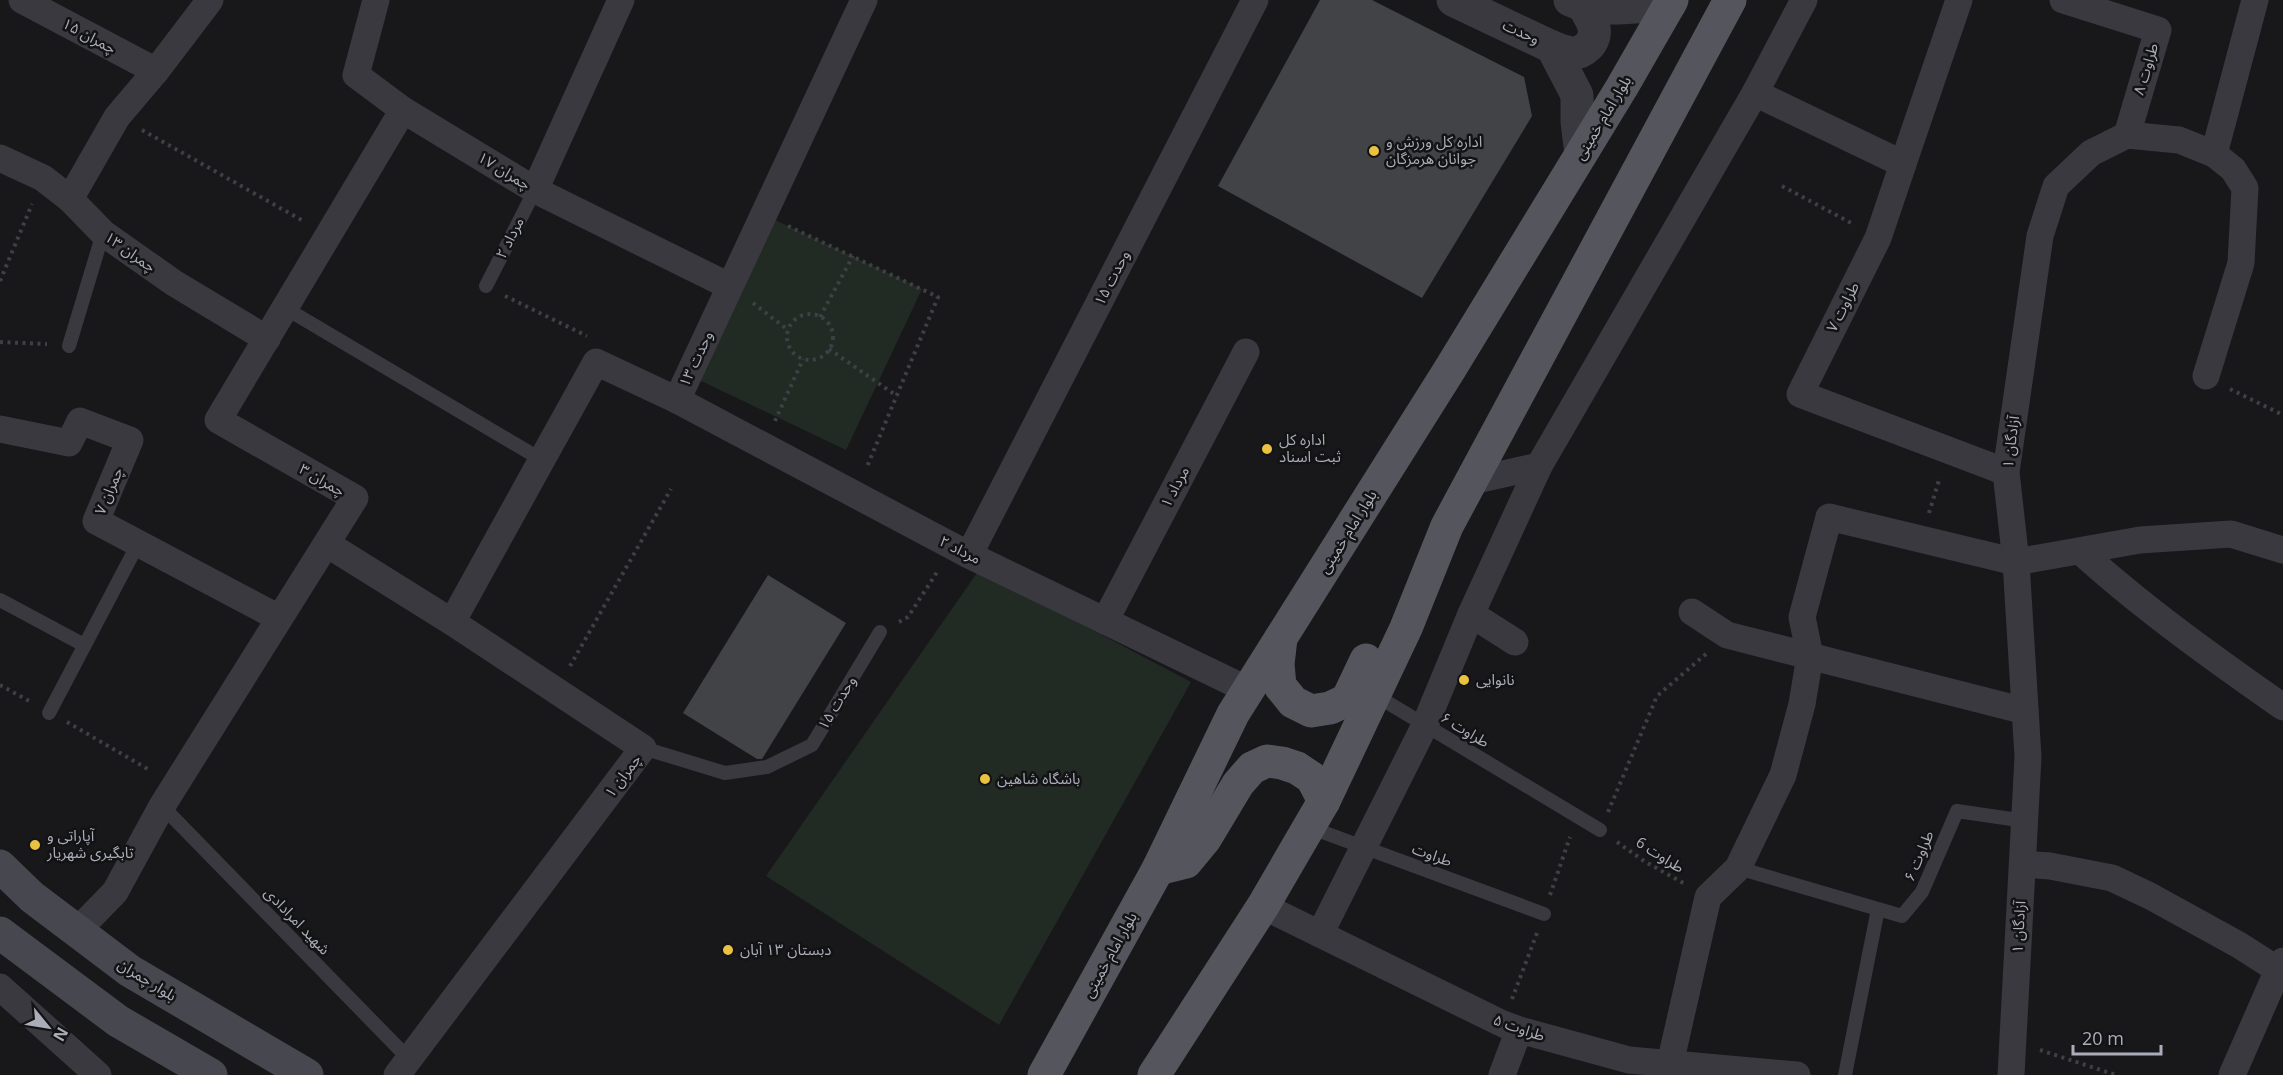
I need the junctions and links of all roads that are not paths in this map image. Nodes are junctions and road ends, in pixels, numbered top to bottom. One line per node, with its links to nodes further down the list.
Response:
1 (22, 0): 16 (street, چمران ۱۵)
2 (210, 0): 16 (street)
3 (376, 0): 18 (street, چمران ۱۷)
4 (621, 0): 24 (street)
5 (864, 0): 28 (street, وحدت ۱۳)
6 (1255, 0): 45 (street, وحدت ۱۵)
7 (1453, 0): 15 (street, وحدت)
8 (1730, 0): 39 (main road)
9 (1803, 0): 17 (street)
10 (1959, 0): 23 (street, طراوت ۷)
11 (2063, 0): 19 (street, طراوت ۸)
12 (2255, 0): 21 (street)
13 (1671, 2): 14 (street); 20 (main road, بلوار امام خمینی)
14 (1577, 3): 15 (street)
15 (1552, 47): 20 (street, وحدت)
16 (156, 72): 25 (street)
17 (1755, 93): 23 (street); 37 (street)
18 (403, 110): 24 (street, چمران ۱۷); 29 (street, چمران ۳)
19 (2127, 135): 21 (street); 38 (street, آزادگان ۱)
20 (1581, 154): 54 (main road, بلوار امام خمینی)
21 (2214, 154): 33 (street)
22 (0, 158): 25 (street, چمران ۱۳)
23 (1903, 164): 38 (street, طراوت ۷)
24 (535, 189): 27 (lane, مرداد ۲); 28 (street, چمران ۱۷)
25 (70, 199): 26 (street, چمران ۱۳)
26 (103, 233): 30 (street, چمران ۱۳); 31 (lane)
27 (486, 286)
28 (729, 286): 34 (street, وحدت ۱۳)
29 (285, 308): 30 (street, چمران ۳); 36 (lane)
30 (267, 339): 42 (street, چمران ۳)
31 (69, 346)
32 (1246, 352): 51 (street, مرداد ۱)
33 (2206, 376)
34 (676, 400): 36 (street, وحدت ۱۳); 45 (street, مرداد ۲)
35 (0, 429): 41 (street, چمران ۷)
36 (542, 460): 52 (street)
37 (1539, 466): 39 (street); 49 (street)
38 (2006, 472): 46 (street, آزادگان ۱)
39 (1472, 481): 40 (main road)
40 (1447, 526): 54 (main road); 59 (main road)
41 (139, 542): 50 (street, چمران ۷); 56 (lane)
42 (327, 544): 50 (street, چمران ۳); 52 (street, چمران ۱)
43 (2283, 550): 44 (street)
44 (2080, 551): 46 (street); 60 (street)
45 (969, 555): 51 (street, مرداد ۲)
46 (2016, 562): 57 (street); 61 (street, آزادگان ۱)
47 (0, 600): 56 (lane)
48 (1692, 612): 57 (street)
49 (1471, 614): 55 (street); 63 (street)
50 (279, 618): 65 (street, چمران ۳)
51 (1105, 621): 58 (street, مرداد ۲)
52 (452, 622): 64 (street, چمران ۱)
53 (880, 632): 64 (lane, وحدت ۱۵)
54 (1282, 636): 58 (main road, بلوار امام خمینی)
55 (1515, 642)
56 (84, 645): 62 (lane)
57 (1810, 656): 61 (street); 72 (street)
58 (1248, 690): 73 (main road, بلوار امام خمینی)
59 (1375, 695): 63 (lane, طراوت ۶); 66 (main road)
60 (2283, 706)
61 (2025, 711): 67 (street, آزادگان ۱)
62 (49, 712)
63 (1425, 725): 68 (lane, طراوت ۶); 69 (street)
64 (643, 748): 85 (street, چمران ۱)
65 (169, 795): 78 (street, چمران ۳); 85 (lane, شهید امرادادی)
66 (1316, 814): 69 (lane, طراوت); 73 (main road); 75 (main road)
67 (2025, 821): 70 (street, آزادگان ۱); 76 (lane, طراوت ۶)
68 (1600, 830)
69 (1363, 848): 77 (lane, طراوت); 79 (street)
70 (2023, 864): 81 (street); 95 (street, آزادگان ۱)
71 (0, 866): 74 (main road, بلوار چمران)
72 (1738, 868): 76 (lane, طراوت ۶); 84 (street)
73 (1158, 869): 90 (main road, بلوار امام خمینی)
74 (32, 897): 78 (main road, بلوار چمران); 80 (main road)
75 (1263, 906): 79 (street, طراوت ۵); 91 (main road)
76 (1878, 909): 94 (lane)
77 (1544, 914)
78 (77, 931): 89 (main road, بلوار چمران)
79 (1320, 934): 83 (street, طراوت ۵)
80 (1, 936): 88 (main road)
81 (2280, 966): 96 (street)
82 (0, 987): 87 (street)
83 (1519, 1030): 84 (street, طراوت ۵); 92 (street)
84 (1670, 1064): 86 (street, طراوت ۵)
85 (403, 1067)
86 (1729, 1072): 93 (street, طراوت ۵)
87 (98, 1075)
88 (211, 1075)
89 (307, 1075)
90 (1044, 1075)
91 (1154, 1075)
92 (1502, 1075)
93 (1797, 1075)
94 (1845, 1075)
95 (2011, 1075)
96 (2232, 1075)

